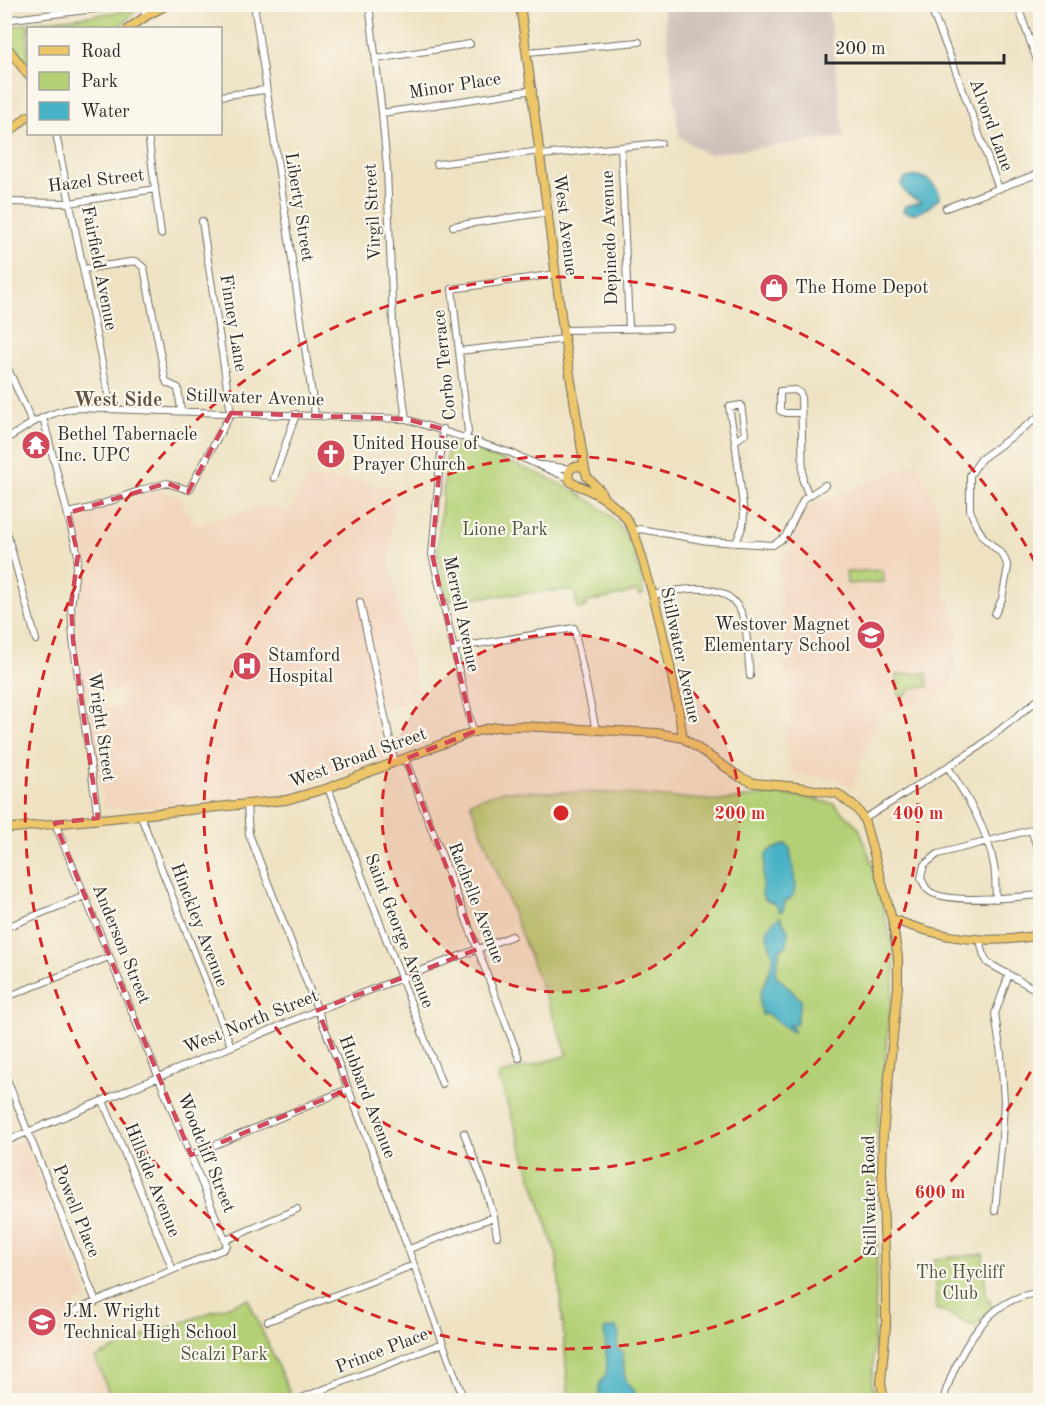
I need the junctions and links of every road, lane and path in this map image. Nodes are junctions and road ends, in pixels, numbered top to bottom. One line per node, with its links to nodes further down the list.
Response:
1 (136, 4): 8 (street)
2 (169, 4): 9 (main road)
3 (254, 4): 19 (street, Liberty Street)
4 (369, 4): 16 (street, Virgil Street)
5 (520, 4): 15 (main road, West Avenue)
6 (929, 4): 33 (street, Alvord Lane)
7 (1017, 4): 17 (street)
8 (126, 5): 9 (street); 10 (street)
9 (148, 15): 11 (main road)
10 (4, 20)
11 (133, 27)
12 (639, 42): 15 (street)
13 (4, 43): 18 (main road)
14 (470, 44): 16 (street)
15 (527, 52): 20 (main road, West Avenue)
16 (376, 59): 22 (street, Virgil Street)
17 (1041, 69)
18 (27, 74)
19 (265, 90): 21 (street); 53 (street, Liberty Street)
20 (533, 90): 22 (street, Minor Place); 29 (main road, West Avenue)
21 (222, 96)
22 (382, 113): 56 (street, Virgil Street)
23 (27, 117): 26 (main road)
24 (56, 135): 35 (street, Fairfield Avenue)
25 (148, 135): 32 (street)
26 (4, 137)
27 (661, 143): 28 (street)
28 (621, 147): 29 (street); 43 (street, Depinedo Avenue)
29 (541, 153): 30 (street); 37 (main road, West Avenue)
30 (437, 164)
31 (1041, 173): 33 (street)
32 (155, 189): 35 (street, Hazel Street); 40 (street)
33 (999, 189): 36 (street)
34 (4, 202): 35 (street, Hazel Street)
35 (70, 203): 41 (street, Fairfield Avenue)
36 (946, 208)
37 (549, 212): 39 (street); 42 (main road, West Avenue)
38 (202, 221): 50 (street, Finney Lane)
39 (453, 226)
40 (161, 234)
41 (84, 269): 48 (street, Fairfield Avenue); 49 (street)
42 (556, 274): 45 (main road, West Avenue); 46 (street, Corbo Terrace)
43 (629, 328): 44 (street); 45 (street)
44 (669, 328)
45 (564, 334): 46 (street); 62 (main road, West Avenue)
46 (459, 351): 59 (street, Corbo Terrace)
47 (4, 360): 57 (street)
48 (111, 408): 49 (street, Stillwater Avenue); 55 (street, Stillwater Avenue)
49 (181, 411): 50 (street, Stillwater Avenue)
50 (231, 413): 52 (street, Stillwater Avenue); 72 (street)
51 (801, 413): 51 (street); 70 (street)
52 (296, 414): 53 (street, Stillwater Avenue); 66 (street)
53 (315, 415): 56 (street, Stillwater Avenue)
54 (1041, 416): 78 (street)
55 (43, 417): 57 (street, Stillwater Avenue); 72 (street, Wright Street)
56 (406, 418): 58 (street, Stillwater Avenue)
57 (32, 422): 60 (street, Stillwater Avenue)
58 (443, 429): 59 (street, Stillwater Avenue); 80 (street, Merrell Avenue)
59 (466, 437): 63 (street, Stillwater Avenue)
60 (4, 441)
61 (735, 441): 61 (street); 75 (street)
62 (581, 449): 64 (main road, West Avenue); 65 (main road, West Avenue)
63 (542, 465): 64 (street, Stillwater Avenue); 67 (street, Stillwater Avenue)
64 (573, 467): 65 (main road); 67 (main road)
65 (586, 474): 68 (main road); 71 (main road, Stillwater Avenue)
66 (274, 478)
67 (569, 478): 68 (main road)
68 (580, 484): 71 (main road, Stillwater Avenue)
69 (825, 485): 70 (street)
70 (809, 496): 75 (street)
71 (604, 498): 74 (main road, Stillwater Avenue)
72 (68, 513): 92 (street, Wright Street)
73 (4, 522): 79 (street)
74 (633, 531): 75 (street); 76 (main road, Stillwater Avenue)
75 (736, 543)
76 (653, 595): 81 (street); 85 (main road, Stillwater Avenue)
77 (360, 602): 87 (street)
78 (995, 614)
79 (36, 640)
80 (454, 648): 83 (street); 84 (street, Merrell Avenue)
81 (750, 676)
82 (1041, 698): 88 (street)
83 (596, 730): 84 (main road, West Broad Street); 85 (main road, West Broad Street)
84 (473, 732): 86 (main road, West Broad Street)
85 (683, 738): 93 (main road, Stillwater Avenue)
86 (405, 759): 87 (main road, West Broad Street); 106 (street, Rachelle Avenue)
87 (395, 763): 89 (main road, West Broad Street)
88 (948, 767): 93 (street); 96 (street)
89 (328, 788): 90 (main road, West Broad Street); 109 (street, Saint George Avenue)
90 (247, 805): 91 (main road, West Broad Street); 112 (street, Hubbard Avenue)
91 (140, 814): 92 (main road, West Broad Street); 113 (street, Hinckley Avenue)
92 (98, 818): 94 (main road, West Broad Street)
93 (864, 819): 101 (main road, Stillwater Avenue)
94 (55, 823): 95 (main road, West Broad Street); 99 (street, Anderson Street)
95 (5, 828)
96 (987, 841): 97 (street); 100 (street); 100 (street)
97 (1039, 852)
98 (1041, 895): 100 (street)
99 (85, 896): 102 (street); 107 (street, Anderson Street)
100 (996, 899)
101 (892, 919): 105 (main road); 139 (main road, Stillwater Road)
102 (4, 928)
103 (1041, 935): 105 (main road)
104 (512, 936): 106 (street, West North Street)
105 (980, 940): 108 (street)
106 (478, 949): 109 (street, West North Street); 114 (street, Rachelle Avenue)
107 (108, 957): 111 (street); 116 (street, Anderson Street)
108 (1009, 974): 110 (street); 125 (street)
109 (401, 978): 112 (street, West North Street); 117 (street, Saint George Avenue)
110 (1041, 992)
111 (4, 998)
112 (318, 1010): 113 (street, West North Street); 118 (street, Hubbard Avenue)
113 (231, 1046): 116 (street, West North Street)
114 (519, 1058)
115 (4, 1072): 120 (street, Powell Place)
116 (159, 1076): 119 (street, West North Street); 123 (street, Woodcliff Street)
117 (442, 1084)
118 (348, 1089): 123 (street); 129 (street, Hubbard Avenue)
119 (103, 1101): 120 (street, West North Street); 131 (street, Hillside Avenue)
120 (29, 1131): 122 (street, West North Street); 133 (street, Powell Place)
121 (464, 1133): 126 (street)
122 (4, 1142)
123 (192, 1155): 128 (street, Woodcliff Street)
124 (297, 1209): 128 (street)
125 (995, 1211)
126 (494, 1217): 127 (street); 129 (street)
127 (497, 1236)
128 (226, 1240): 131 (street)
129 (409, 1249): 130 (street, Hubbard Avenue)
130 (414, 1265): 135 (street); 136 (street, Hubbard Avenue)
131 (173, 1270): 133 (street)
132 (1041, 1293): 140 (street)
133 (96, 1302): 134 (street)
134 (76, 1310)
135 (268, 1321)
136 (443, 1344): 137 (street, Prince Place); 138 (street, Hubbard Avenue)
137 (299, 1399)
138 (464, 1401)
139 (884, 1401)
140 (943, 1401)

